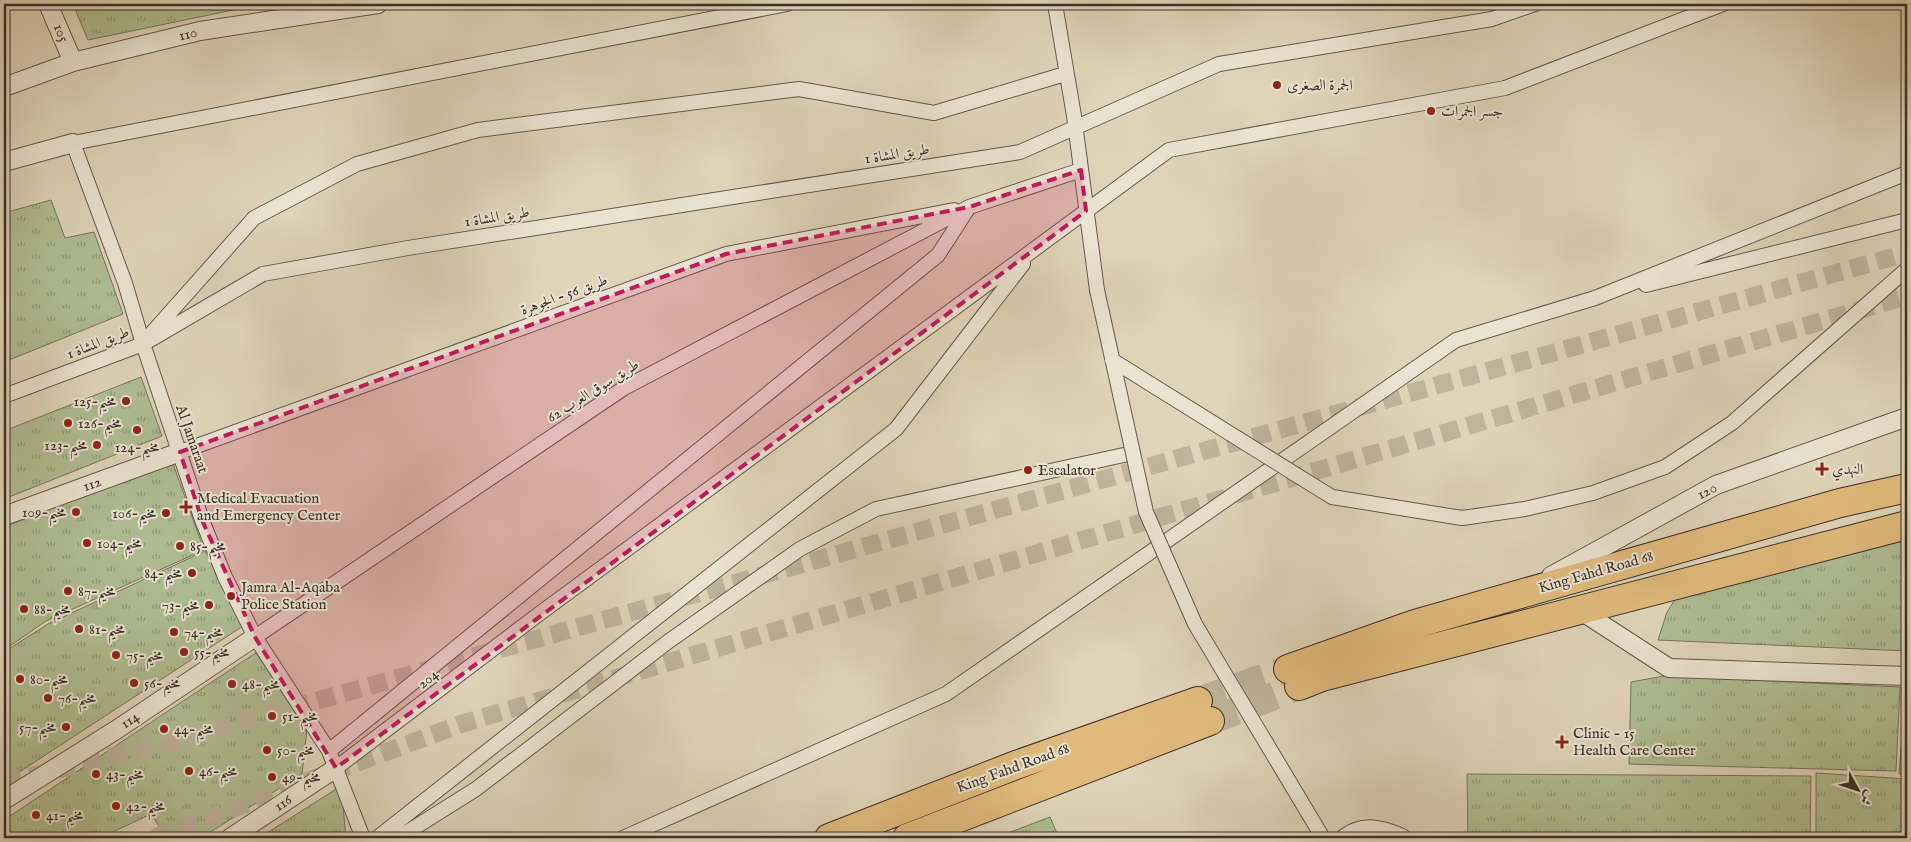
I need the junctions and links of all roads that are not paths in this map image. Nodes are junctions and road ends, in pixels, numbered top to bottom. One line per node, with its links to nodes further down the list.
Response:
1 (48, 4): 7 (street, 105)
2 (378, 4): 7 (street, 110)
3 (787, 4): 10 (street)
4 (1055, 4): 8 (street)
5 (1535, 4): 19 (street, طريق المشاة 1)
6 (1723, 4): 16 (street, 204)
7 (73, 62): 9 (street, 110)
8 (1065, 74): 12 (street); 19 (street)
9 (4, 87)
10 (72, 143): 11 (street); 19 (street, Al Jamaraat)
11 (4, 162)
12 (1081, 170): 14 (street); 20 (street, bridge)
13 (1907, 173): 18 (street)
14 (969, 207): 23 (street, طريق 56 - الجوهرة); 30 (street, طريق سوق العرب 62); 32 (street)
15 (1907, 220): 18 (street)
16 (1033, 250): 33 (street, 204); 37 (street)
17 (1907, 269): 20 (street, bridge)
18 (1595, 298): 39 (street)
19 (143, 344): 21 (street, طريق المشاة 1); 23 (street, Al Jamaraat)
20 (1112, 360): 24 (street, bridge)
21 (4, 396)
22 (1907, 417): 28 (street, 120)
23 (180, 452): 26 (street, 112); 30 (street, Al Jamaraat)
24 (1133, 453): 38 (street); 42 (street, bridge)
25 (1907, 488): 28 (main road, King Fahd Road 68)
26 (4, 516)
27 (1907, 525): 29 (main road, King Fahd Road 68)
28 (1520, 594): 29 (main road, King Fahd Road 68)
29 (1578, 610): 31 (street)
30 (255, 637): 32 (street, Al Jamaraat); 34 (street, 114)
31 (1907, 676)
32 (329, 751): 33 (street, Al Jamaraat)
33 (336, 768): 35 (street, 116); 36 (street, Al Jamaraat)
34 (4, 800)
35 (230, 838)
36 (363, 838)
37 (377, 838)
38 (398, 838)
39 (623, 838)
40 (829, 838): 41 (main road, King Fahd Road 68)
41 (907, 838)
42 (1323, 838)
43 (1344, 838): 44 (street)
44 (1402, 838)

